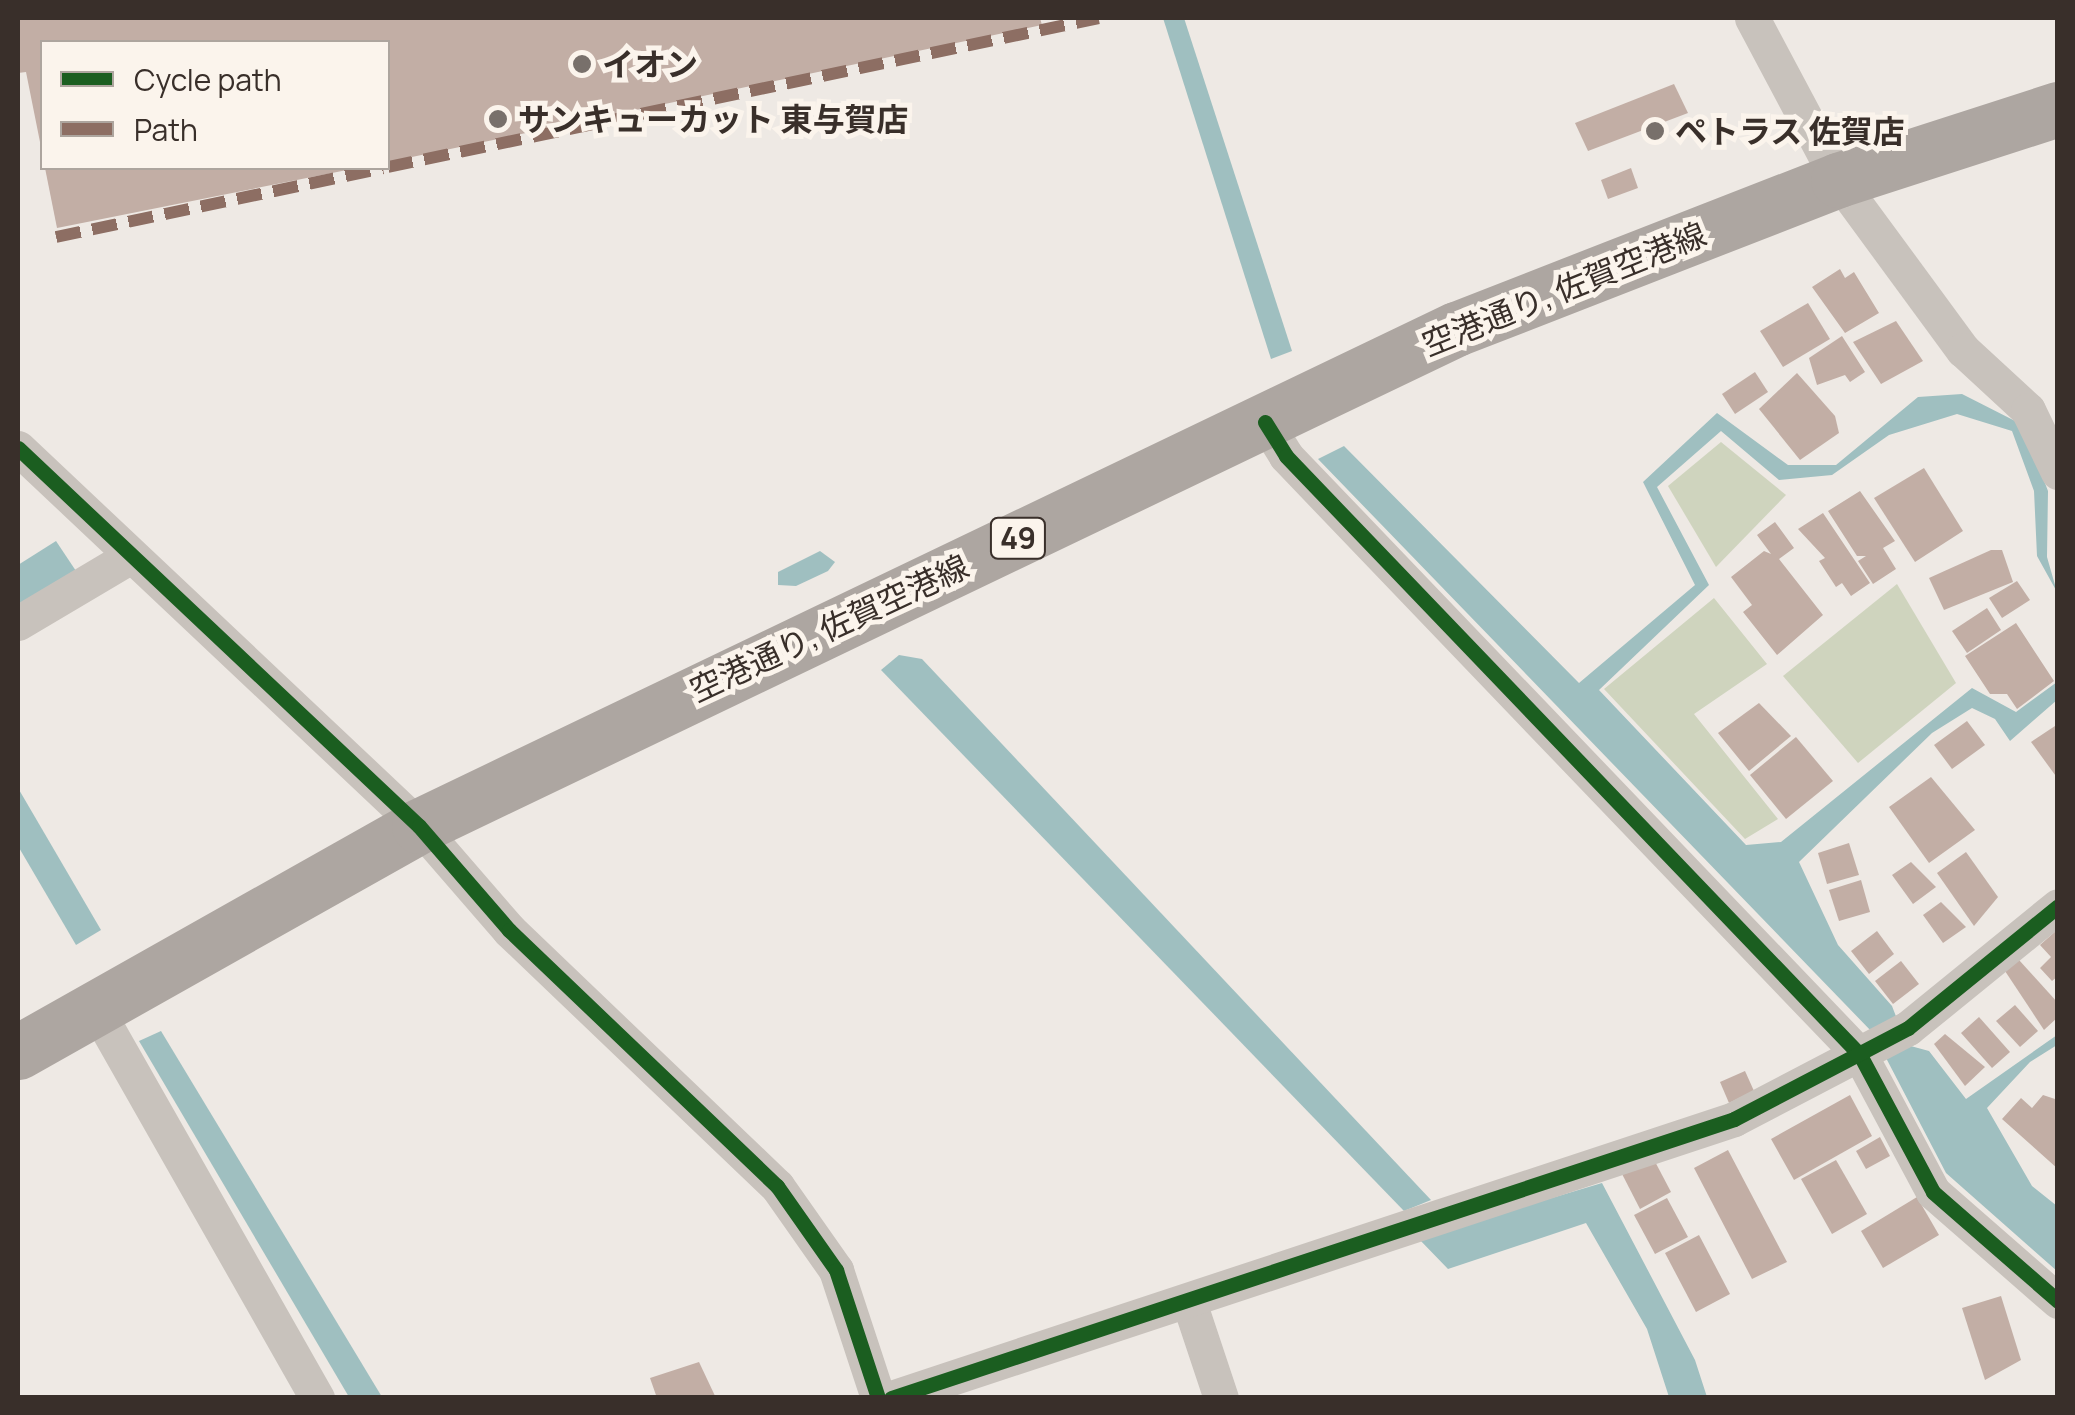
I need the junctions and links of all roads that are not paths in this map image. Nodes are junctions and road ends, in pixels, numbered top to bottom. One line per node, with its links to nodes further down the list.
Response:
1 (1752, 18): 3 (street)
2 (2058, 110): 3 (main road, 空港通り, 佐賀空港線 / 49)
3 (1838, 180): 4 (main road, 空港通り, 佐賀空港線 / 49); 6 (street)
4 (1264, 422): 9 (main road, 空港通り, 佐賀空港線 / 49); 13 (street)
5 (18, 448): 7 (street)
6 (2058, 472)
7 (131, 556): 8 (street); 9 (street)
8 (18, 623)
9 (419, 826): 11 (main road, 空港通り, 佐賀空港線 / 49); 17 (street)
10 (2058, 906): 13 (street)
11 (95, 1007): 12 (main road, 空港通り, 佐賀空港線 / 49); 16 (street)
12 (18, 1052)
13 (1860, 1055): 14 (street); 15 (street)
14 (2058, 1301)
15 (1189, 1302): 18 (street); 19 (street)
16 (317, 1398)
17 (878, 1398)
18 (891, 1398)
19 (1221, 1398)

